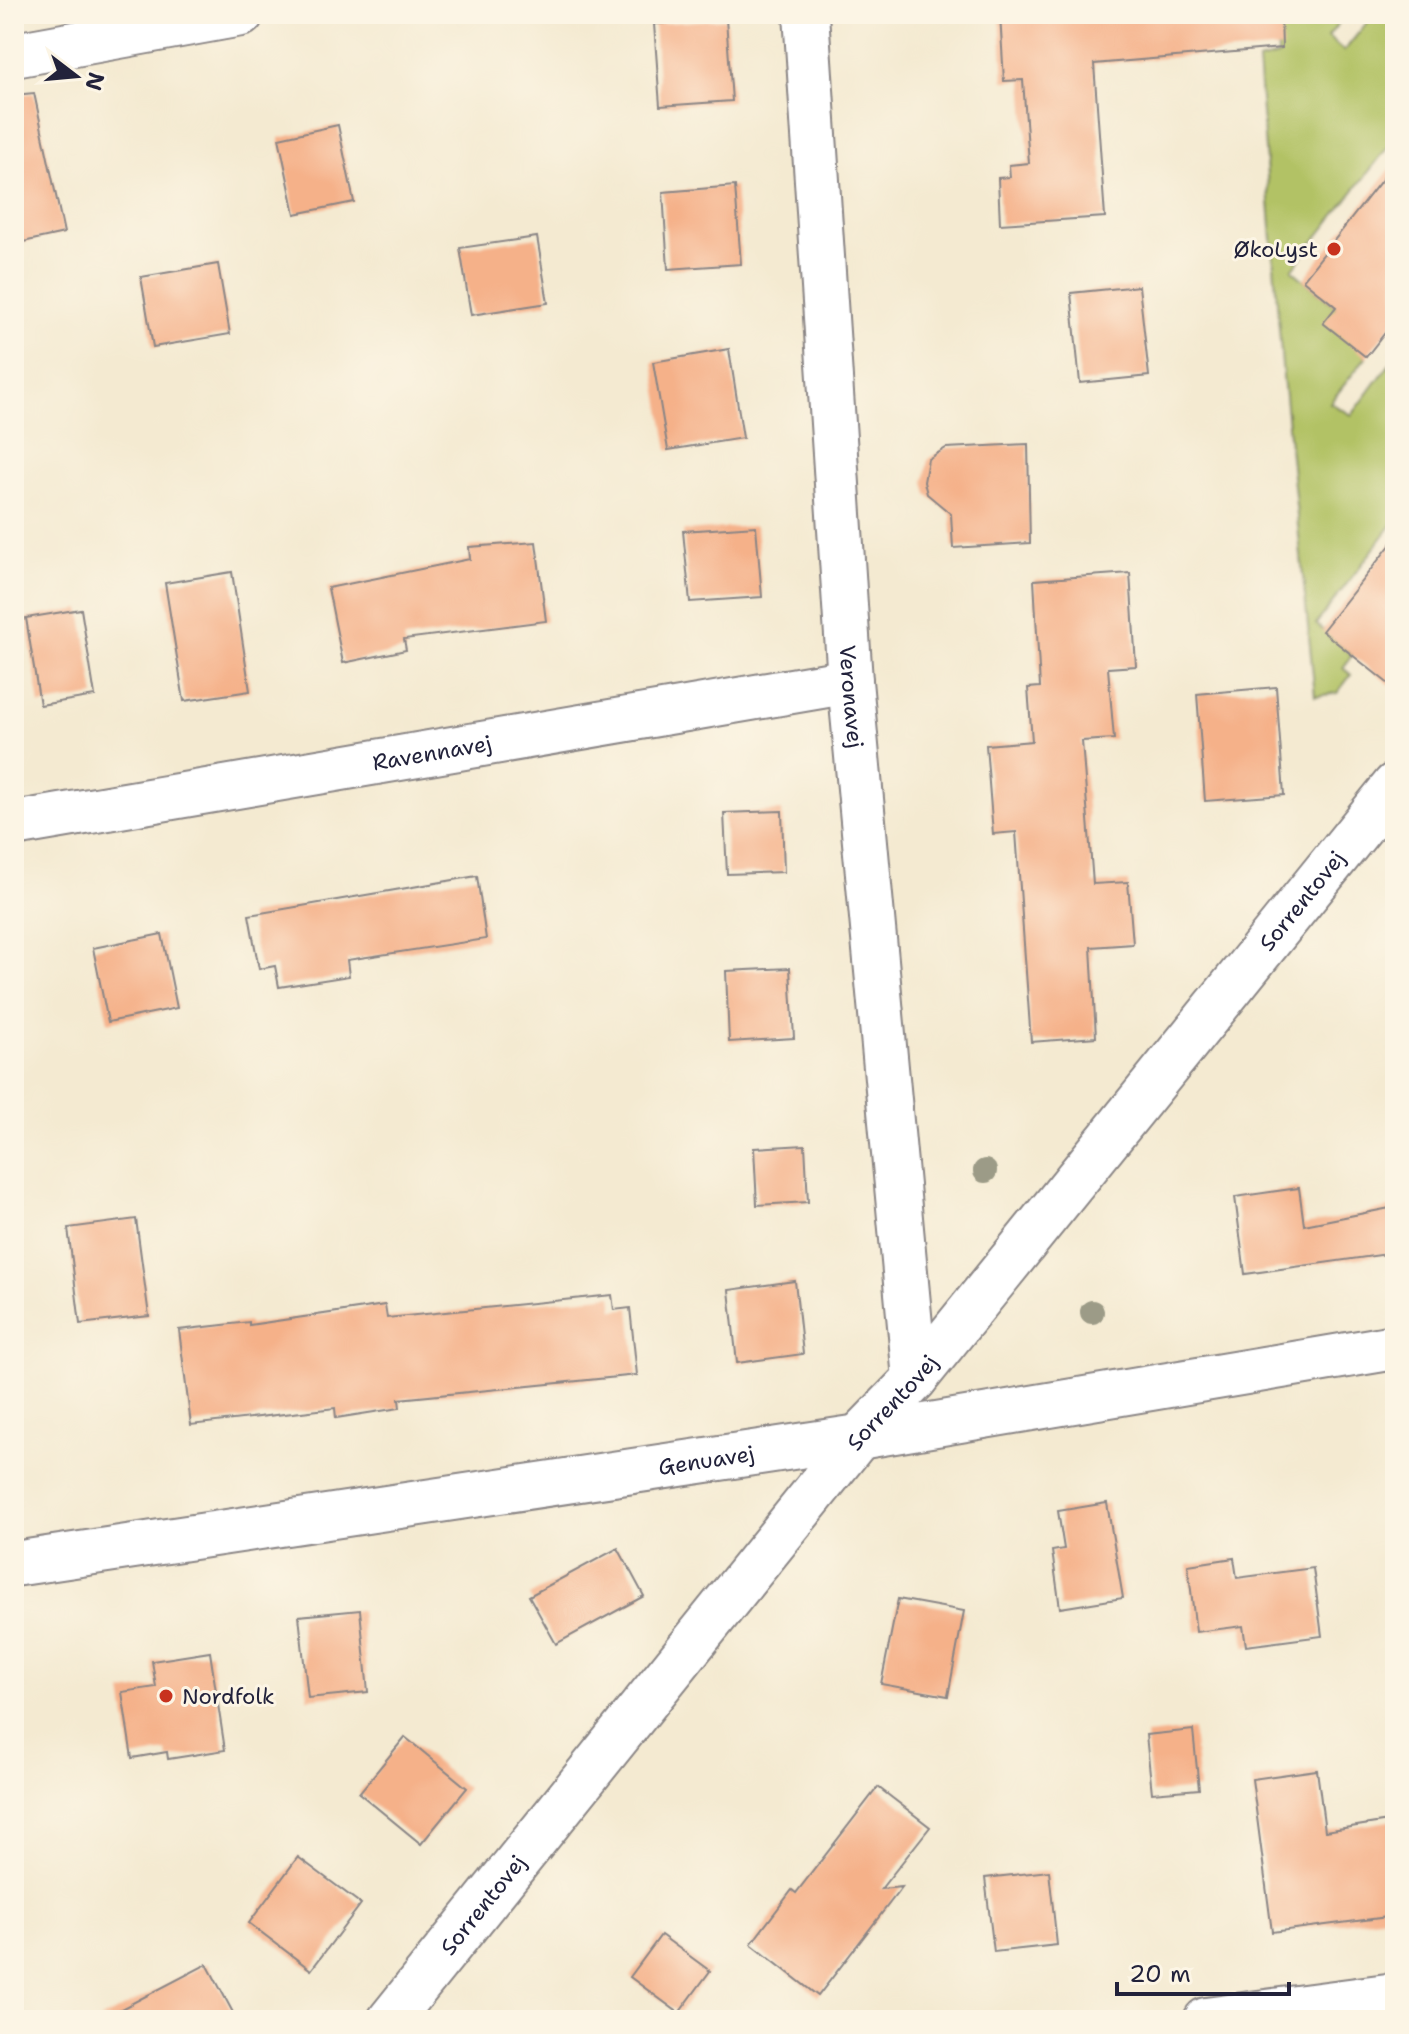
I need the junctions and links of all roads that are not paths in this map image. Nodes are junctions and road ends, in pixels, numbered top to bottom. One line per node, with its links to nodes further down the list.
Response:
1 (241, 14): 3 (street)
2 (806, 14): 4 (street, Veronavej)
3 (14, 55)
4 (850, 681): 6 (street, Ravennavej); 8 (street, Veronavej)
5 (1395, 785): 8 (street, Sorrentovej)
6 (14, 824)
7 (1395, 1347): 9 (street, Genuavej)
8 (915, 1379): 9 (street, Sorrentovej)
9 (859, 1437): 10 (street, Genuavej); 12 (street, Sorrentovej)
10 (14, 1564)
11 (1395, 1995): 13 (street)
12 (390, 2020)
13 (1206, 2020)

